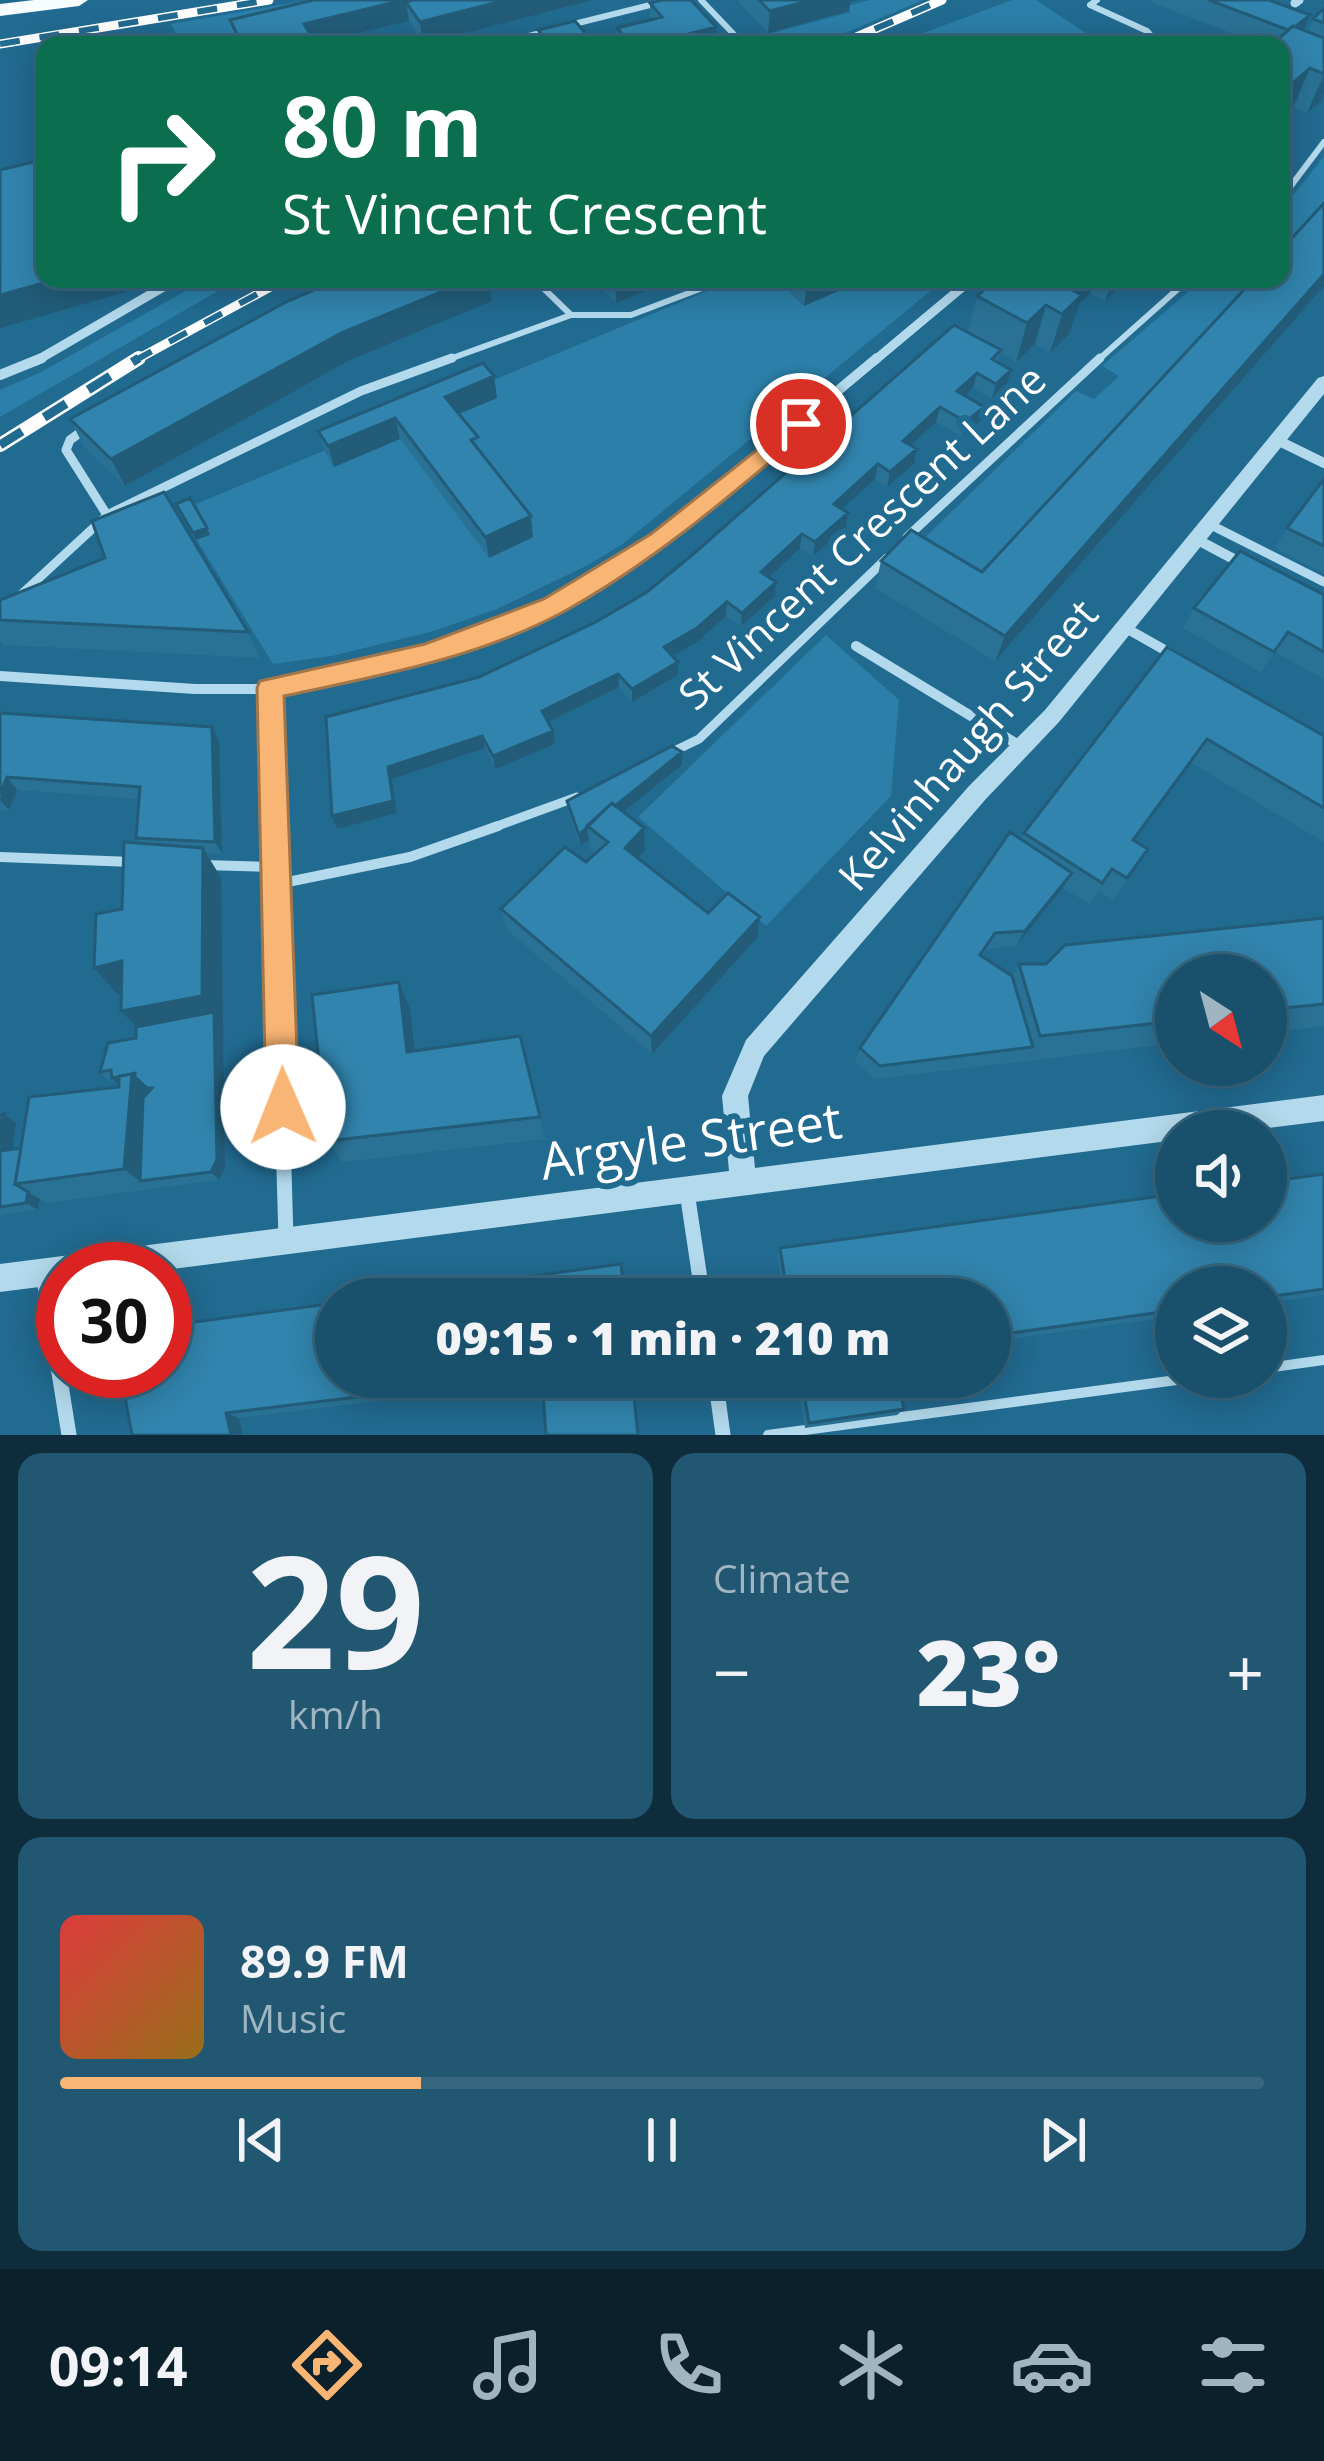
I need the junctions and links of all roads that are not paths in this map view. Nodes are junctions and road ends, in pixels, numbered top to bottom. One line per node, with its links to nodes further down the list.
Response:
1 (79, 0): 5 (main road)
2 (670, 0): 6 (lane)
3 (701, 0): 7 (lane)
4 (1096, 0): 8 (lane)
5 (0, 10)
6 (532, 36)
7 (735, 36)
8 (1152, 36)
9 (1324, 142): 10 (lane)
10 (1290, 187)
11 (162, 288): 17 (street)
12 (543, 288): 16 (lane)
13 (703, 288): 16 (lane)
14 (961, 288): 31 (street)
15 (1180, 288): 33 (lane, St Vincent Crescent Lane)
16 (571, 316): 22 (lane)
17 (0, 375)
18 (1324, 382): 20 (street, Kelvinhaugh Street)
19 (99, 421): 22 (lane)
20 (1277, 440): 21 (street); 23 (street, Kelvinhaugh Street)
21 (1324, 463)
22 (107, 515): 26 (lane)
23 (1202, 531): 24 (street); 25 (lane); 27 (street, Kelvinhaugh Street)
24 (1254, 570)
25 (1324, 581)
26 (0, 614)
27 (1124, 627): 29 (street); 32 (street, Kelvinhaugh Street)
28 (856, 646): 32 (street)
29 (1184, 661)
30 (0, 676): 31 (street)
31 (270, 688): 38 (street)
32 (1022, 747): 41 (street, Kelvinhaugh Street)
33 (659, 758)
34 (591, 791): 39 (lane)
35 (0, 857): 36 (lane)
36 (139, 862)
37 (185, 864): 38 (lane)
38 (278, 867): 39 (street)
39 (278, 884): 43 (street)
40 (1324, 1108): 41 (street, Argyle Street)
41 (742, 1183): 42 (street, Argyle Street)
42 (687, 1190): 43 (street, Argyle Street); 47 (street)
43 (286, 1241): 44 (street, Argyle Street)
44 (192, 1253)
45 (36, 1273): 46 (street, Argyle Street)
46 (0, 1278)
47 (700, 1278)
48 (1324, 1360): 49 (lane)
49 (1287, 1365)
50 (1155, 1383): 55 (lane)
51 (67, 1398): 53 (street)
52 (718, 1398): 54 (street)
53 (69, 1435)
54 (723, 1435)
55 (769, 1435)

